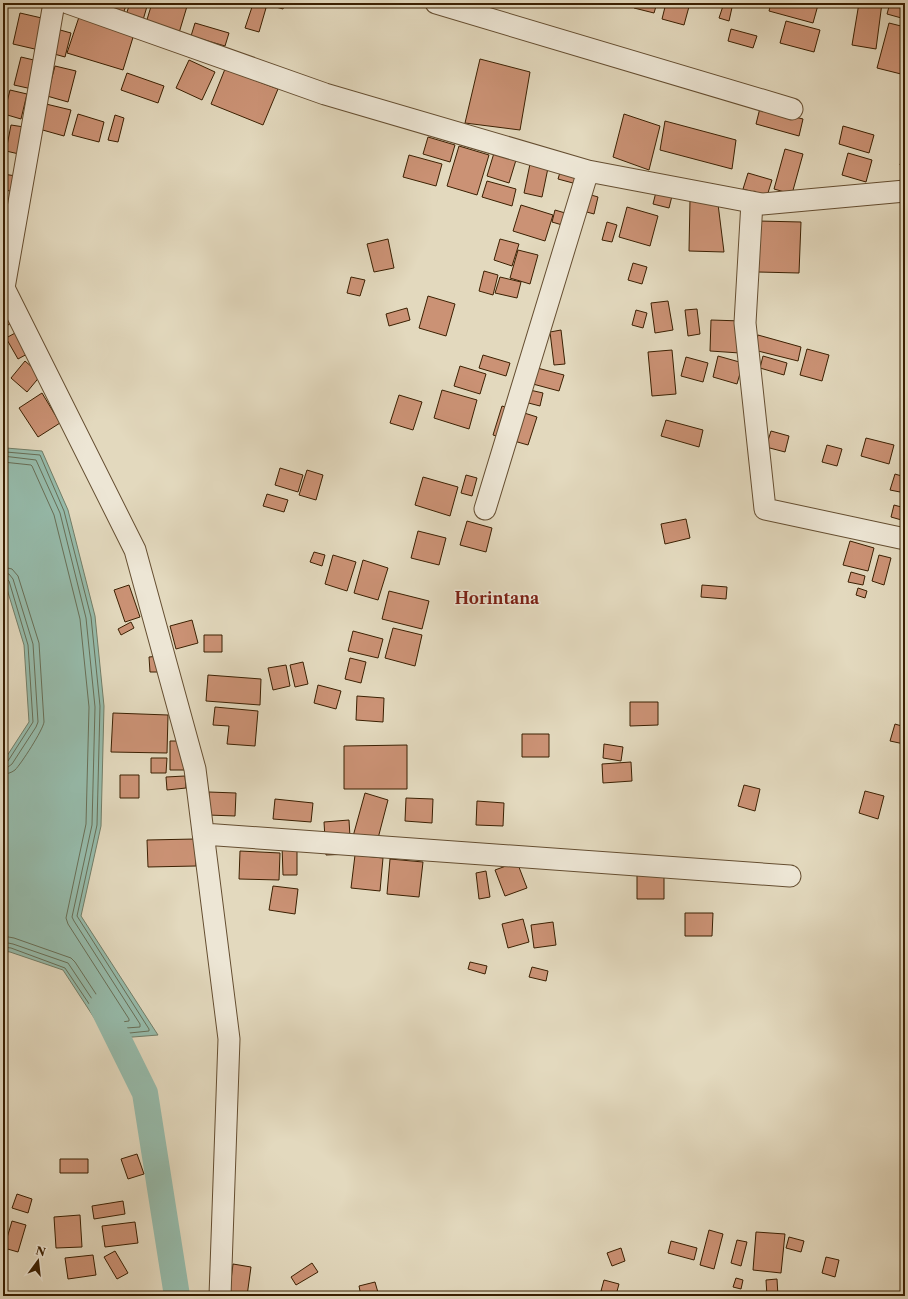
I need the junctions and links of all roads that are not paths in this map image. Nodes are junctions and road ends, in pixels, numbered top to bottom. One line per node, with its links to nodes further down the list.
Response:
1 (54, 3): 10 (street)
2 (68, 3): 5 (street)
3 (436, 3): 4 (street)
4 (792, 109)
5 (588, 171): 7 (street); 8 (street)
6 (905, 191): 7 (street)
7 (752, 202): 9 (street)
8 (485, 509)
9 (905, 539)
10 (203, 834): 11 (street); 12 (street)
11 (790, 876)
12 (220, 1296)

